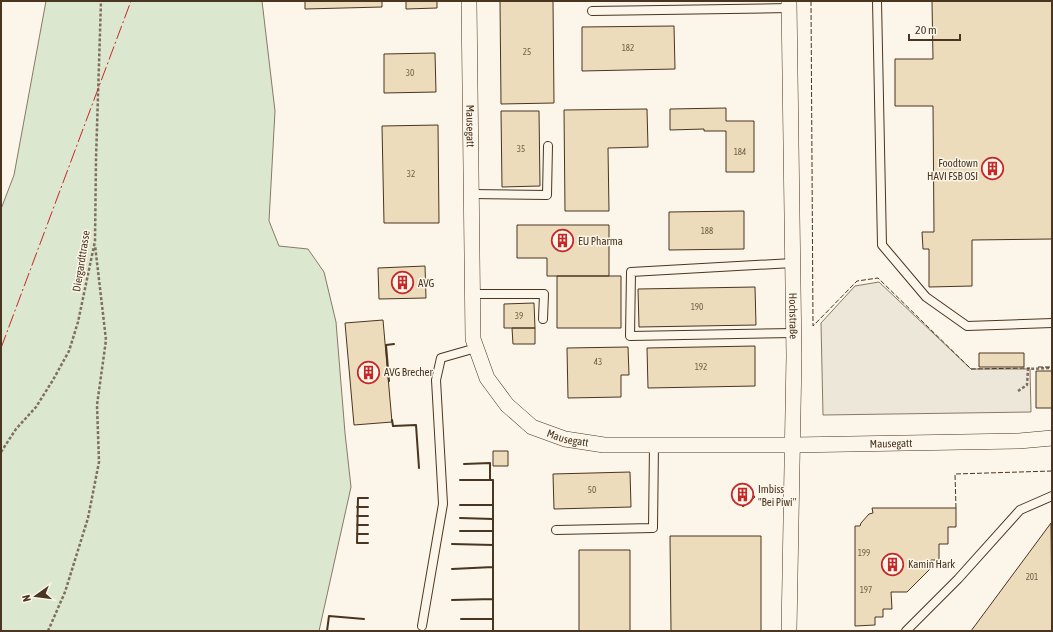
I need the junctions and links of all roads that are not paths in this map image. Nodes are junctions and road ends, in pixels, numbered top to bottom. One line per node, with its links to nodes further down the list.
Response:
1 (469, 1): 6 (street, Mausegatt)
2 (877, 1): 10 (lane)
3 (789, 4): 4 (lane); 7 (street, Hochstraße)
4 (592, 11)
5 (548, 146): 6 (lane)
6 (471, 194): 8 (street, Mausegatt)
7 (793, 264): 11 (street, Hochstraße); 11 (lane)
8 (472, 294): 9 (lane); 12 (street, Mausegatt)
9 (543, 319)
10 (1052, 323)
11 (794, 334): 14 (street, Hochstraße)
12 (476, 348): 15 (street, Mausegatt); 18 (lane)
13 (1052, 438): 14 (street, Mausegatt)
14 (793, 444): 15 (street, Mausegatt); 20 (street, Hochstraße)
15 (654, 445): 17 (lane)
16 (1052, 496): 19 (lane)
17 (556, 530)
18 (422, 626)
19 (907, 630)
20 (789, 631)

